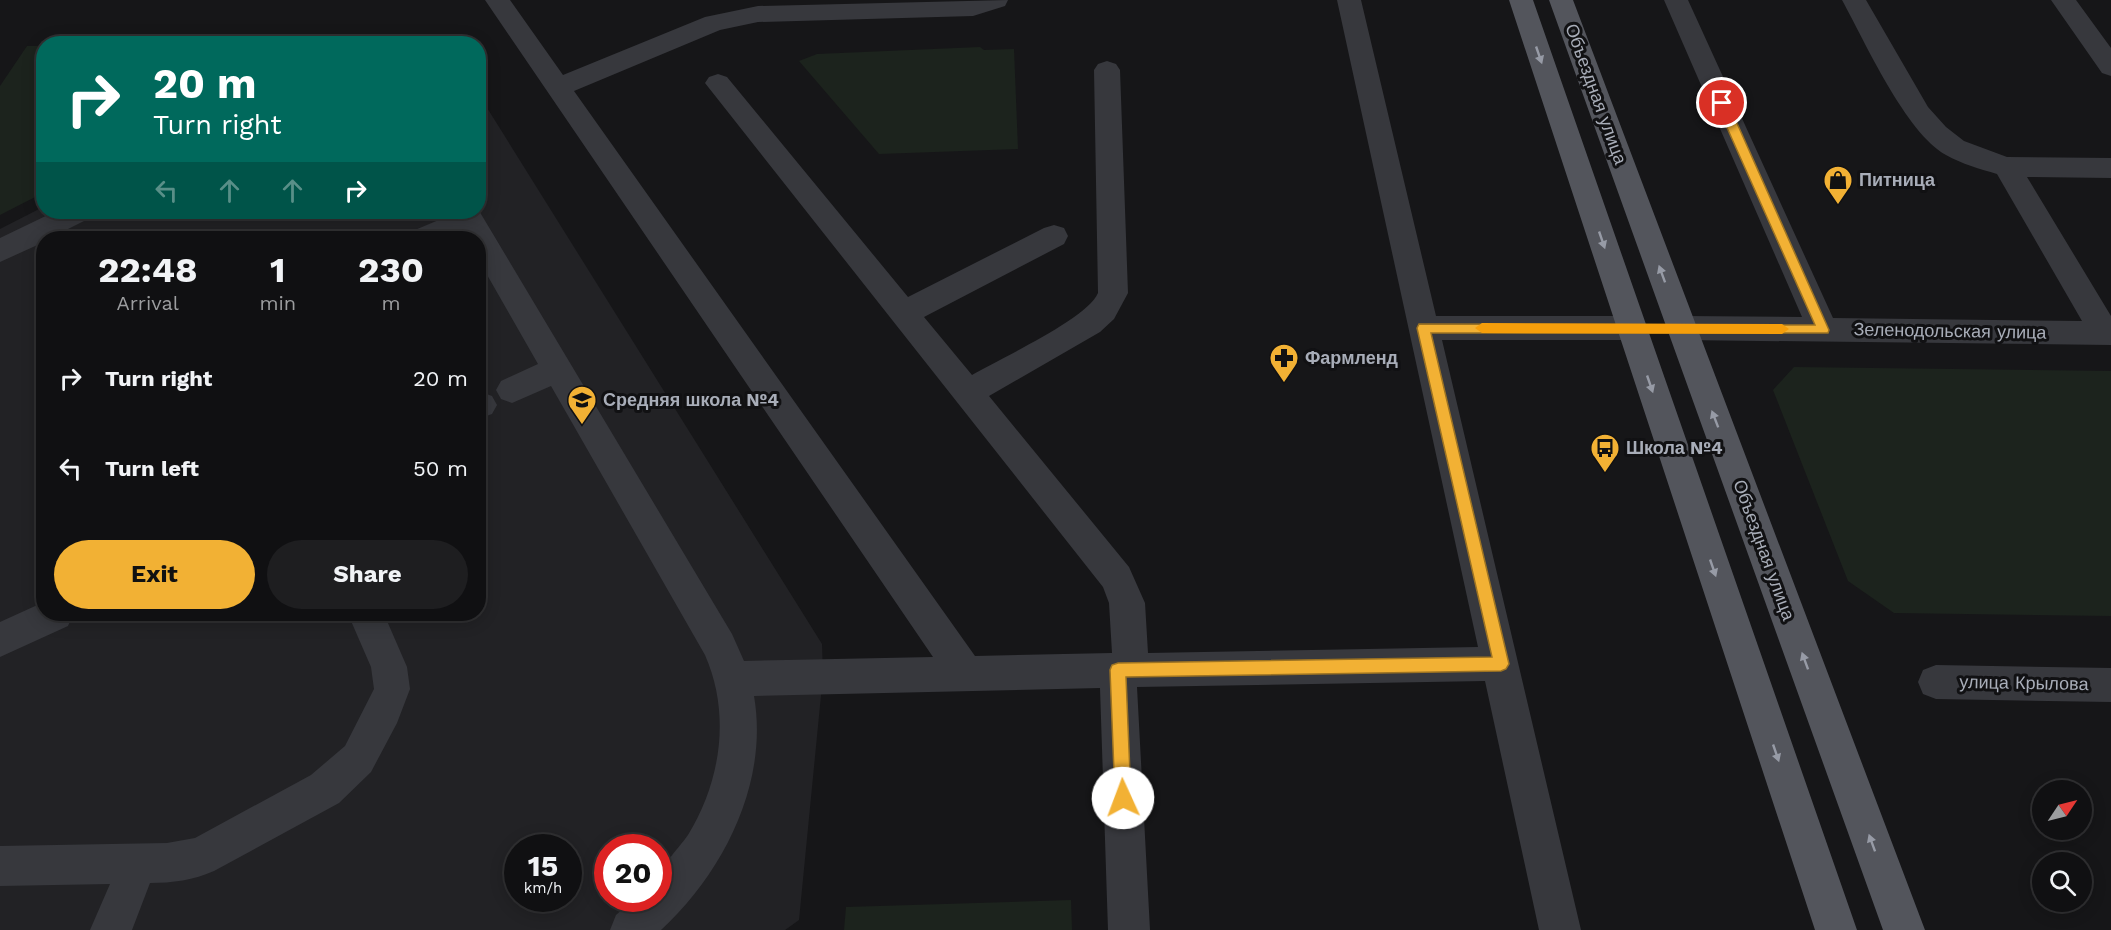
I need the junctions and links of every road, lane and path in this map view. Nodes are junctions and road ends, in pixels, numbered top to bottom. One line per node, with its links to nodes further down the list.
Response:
1 (497, 0): 12 (street)
2 (996, 0): 12 (street)
3 (1349, 0): 24 (street)
4 (1521, 0): 25 (main road, one-way to 25)
5 (1562, 0): 26 (main road, Объездная улица, one-way to 5)
6 (1676, 0): 27 (street)
7 (1854, 0): 13 (street)
8 (2063, 0): 9 (street)
9 (2111, 67)
10 (1107, 70): 31 (street)
11 (718, 83): 23 (street)
12 (558, 87): 37 (street)
13 (2007, 167): 14 (street); 28 (street)
14 (2111, 168)
15 (64, 219): 17 (street)
16 (461, 219): 18 (street)
17 (40, 231)
18 (438, 231)
19 (36, 233): 22 (street)
20 (1054, 236): 23 (street)
21 (486, 246): 29 (street)
22 (0, 251)
23 (904, 313): 31 (street)
24 (1424, 328): 25 (street); 35 (street)
25 (1631, 328): 26 (main road); 47 (main road, one-way to 47)
26 (1682, 328): 27 (street, Зеленодольская улица); 48 (main road, Объездная улица, one-way to 26)
27 (1823, 330): 28 (street, Зеленодольская улица)
28 (2108, 333)
29 (557, 369): 30 (street); 38 (street)
30 (512, 390)
31 (968, 392): 36 (street)
32 (40, 621): 34 (street)
33 (369, 621): 41 (street)
34 (0, 640)
35 (1501, 664): 36 (street); 46 (street)
36 (1124, 670): 37 (street); 45 (street)
37 (966, 673): 38 (street)
38 (732, 679): 44 (street)
39 (1936, 682): 40 (street, улица Крылова)
40 (2111, 685)
41 (138, 864): 42 (street); 43 (street)
42 (0, 866)
43 (111, 930)
44 (631, 930)
45 (1128, 930)
46 (1560, 930)
47 (1836, 930)
48 (1904, 930)

